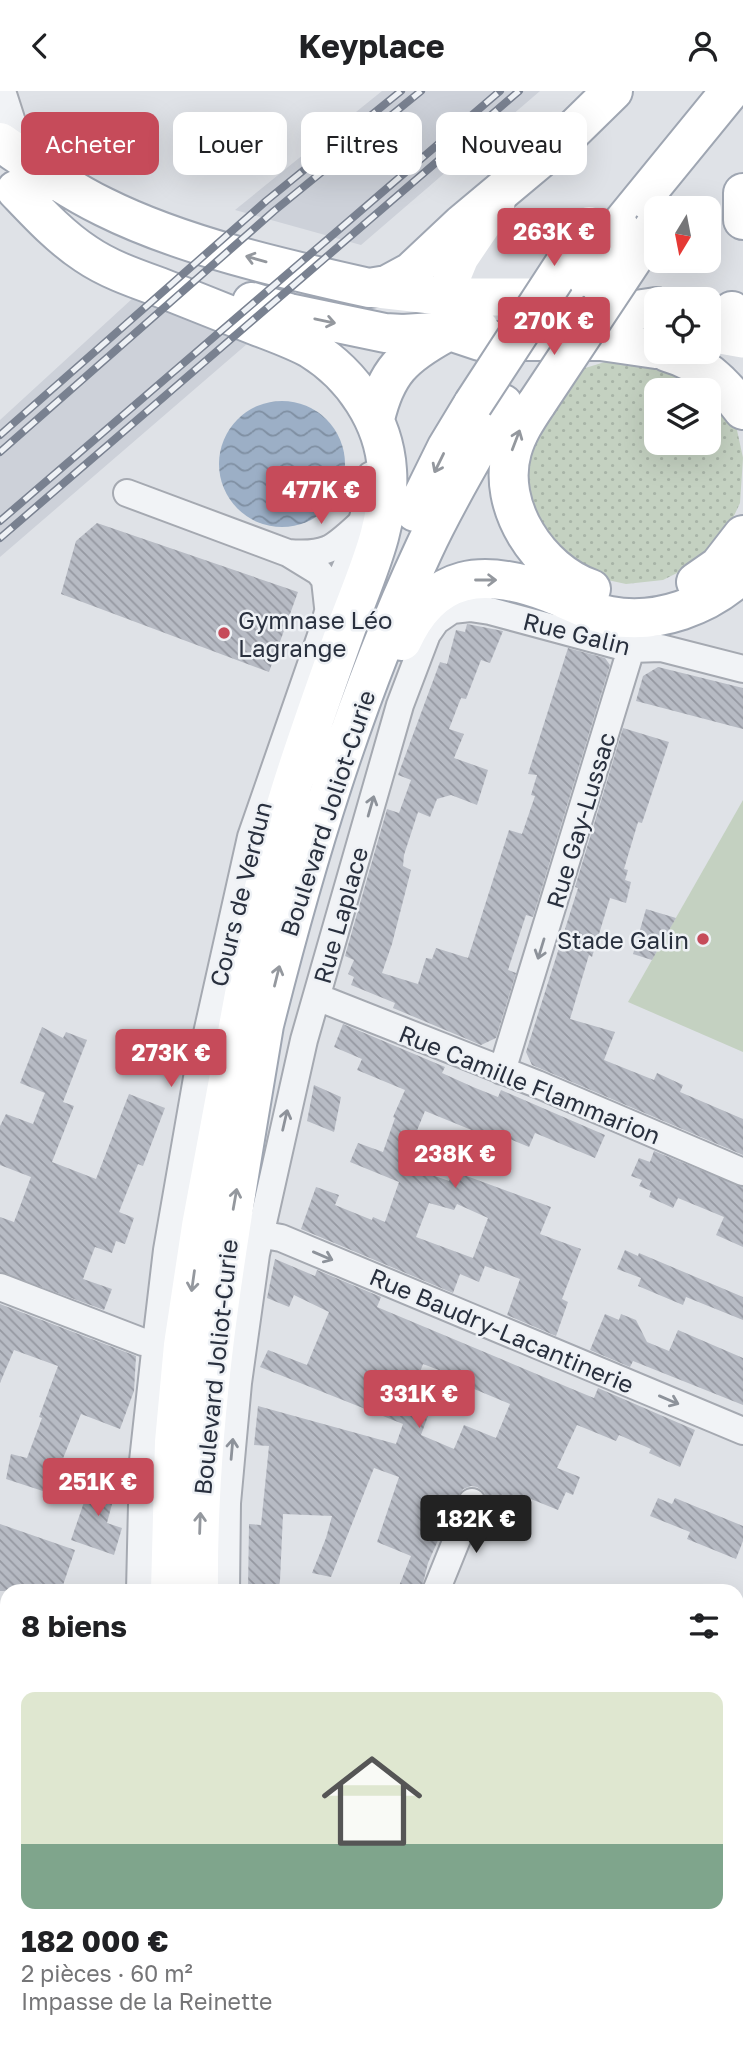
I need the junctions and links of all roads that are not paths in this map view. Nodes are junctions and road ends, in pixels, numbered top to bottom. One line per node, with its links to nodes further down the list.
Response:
1 (2, 91): 8 (street)
2 (613, 91): 7 (main road)
3 (697, 91): 12 (main road, Boulevard Joliot-Curie)
4 (730, 91): 12 (main road, Boulevard Joliot-Curie)
5 (743, 111): 12 (main road)
6 (0, 142): 8 (main road)
7 (512, 180): 13 (main road); 16 (main road)
8 (56, 181): 13 (main road, one-way to 8)
9 (8, 185): 16 (main road, one-way to 16); 22 (main road)
10 (743, 193): 11 (main road)
11 (743, 220)
12 (637, 222): 20 (main road, Boulevard Joliot-Curie, bridge)
13 (369, 288): 16 (main road)
14 (644, 299): 16 (main road)
15 (644, 309): 16 (main road)
16 (449, 314): 17 (main road); 18 (main road); 22 (main road)
17 (644, 326)
18 (644, 347)
19 (697, 364): 21 (main road)
20 (504, 404): 25 (main road, one-way to 20); 32 (main road, Boulevard Joliot-Curie); 33 (main road, Boulevard Joliot-Curie, one-way to 33)
21 (743, 410)
22 (375, 419): 24 (street, Cours de Verdun); 33 (main road)
23 (127, 493): 26 (street)
24 (362, 522): 26 (street); 28 (street, Cours de Verdun)
25 (743, 535)
26 (288, 553): 28 (street)
27 (743, 573): 32 (main road, one-way to 27)
28 (328, 607): 39 (street, Cours de Verdun)
29 (452, 610): 30 (street, Rue Galin); 34 (street, Rue Laplace, one-way to 29)
30 (631, 649): 31 (street, Rue Galin); 35 (street, Rue Gay-Lussac, one-way to 35)
31 (743, 669)
32 (318, 824): 44 (main road, Boulevard Joliot-Curie, one-way to 32)
33 (248, 973): 43 (main road, Boulevard Joliot-Curie, one-way to 43)
34 (317, 997): 35 (street, Rue Camille Flammarion); 37 (street, Rue Laplace, one-way to 34)
35 (502, 1071): 36 (street, Rue Camille Flammarion)
36 (743, 1172)
37 (259, 1234): 40 (street, Rue Baudry-Lacantinerie, one-way to 40); 45 (street, Rue Laplace, one-way to 37)
38 (0, 1287): 39 (street)
39 (156, 1343): 42 (street, Cours de Verdun)
40 (743, 1431)
41 (472, 1502): 46 (street)
42 (140, 1584)
43 (170, 1584)
44 (199, 1584)
45 (226, 1584)
46 (439, 1584)

